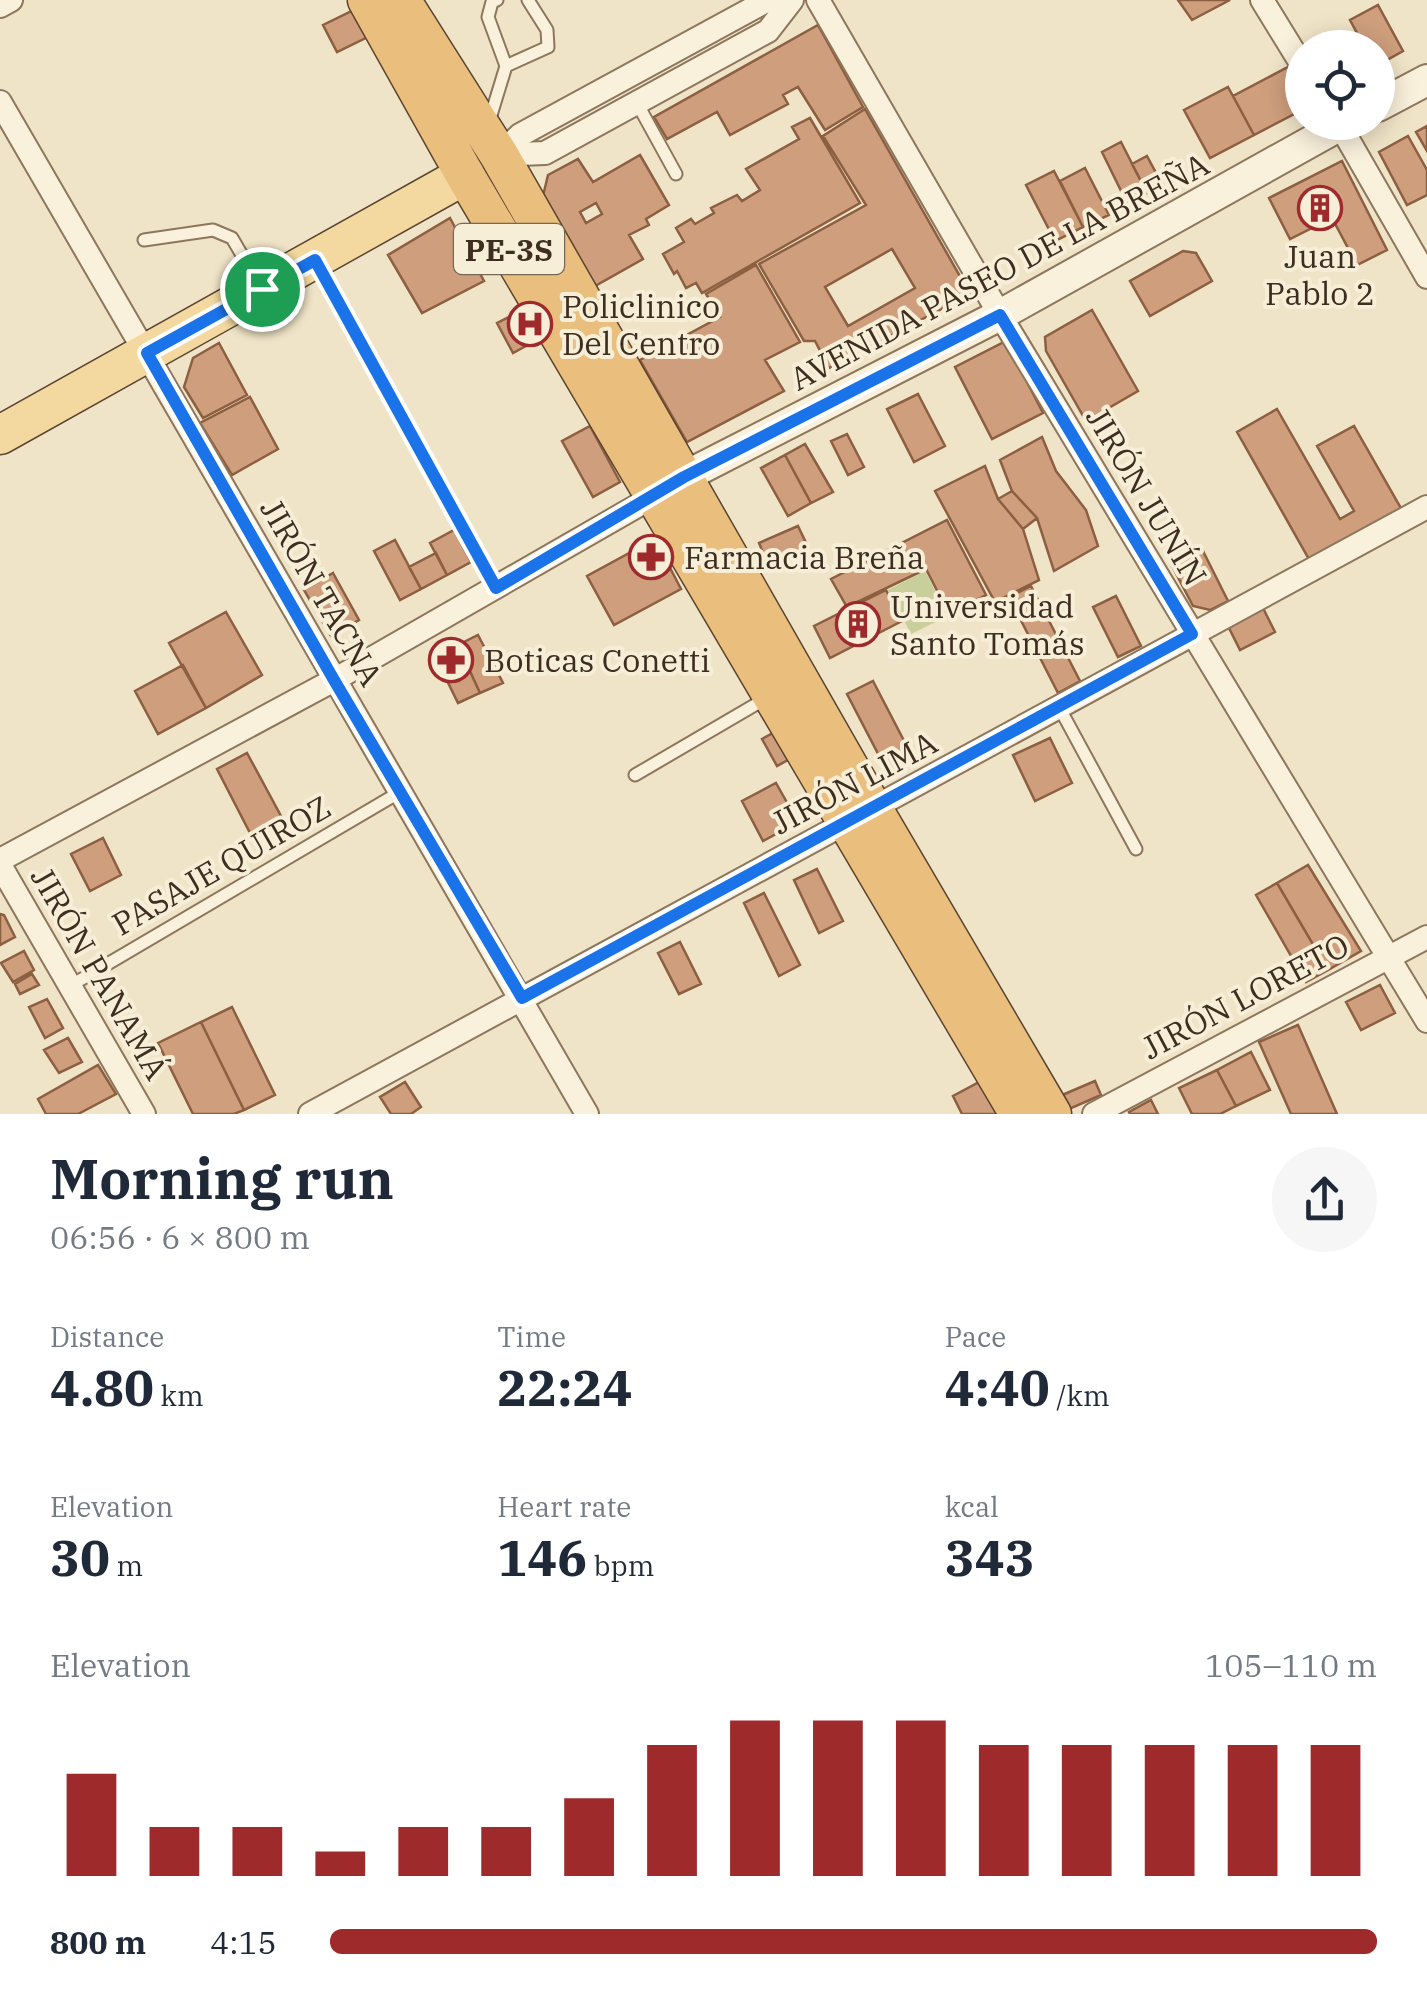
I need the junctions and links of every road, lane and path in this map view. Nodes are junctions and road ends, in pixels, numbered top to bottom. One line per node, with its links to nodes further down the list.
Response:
1 (10, 0): 10 (street)
2 (366, 0): 21 (highway, PE-3S)
3 (401, 0): 19 (highway, PE-3S)
4 (497, 0): 12 (lane)
5 (528, 0): 12 (lane)
6 (768, 0): 19 (street)
7 (792, 0): 16 (street)
8 (818, 0): 26 (street, JIRÓN JUNÍN)
9 (1262, 0): 11 (street)
10 (0, 6)
11 (1285, 38)
12 (506, 66): 19 (lane)
13 (1427, 80): 14 (street)
14 (1395, 97)
15 (0, 102): 27 (street, JIRÓN TACNA)
16 (637, 103): 19 (street); 20 (lane)
17 (1312, 140): 26 (street, AVENIDA PASEO DE LA BREÑA)
18 (1350, 140): 24 (street)
19 (492, 145): 29 (highway, PE-3S)
20 (676, 174)
21 (465, 176): 23 (main road); 29 (highway, PE-3S)
22 (144, 240): 25 (lane)
23 (315, 260): 25 (main road); 31 (lane)
24 (1427, 276)
25 (262, 289): 27 (main road)
26 (1000, 315): 29 (street, AVENIDA PASEO DE LA BREÑA); 32 (street, JIRÓN JUNÍN)
27 (147, 353): 28 (main road); 33 (street, JIRÓN TACNA)
28 (0, 435)
29 (670, 487): 31 (street); 34 (highway, PE-3S); 38 (highway, PE-3S)
30 (1427, 506): 32 (street, JIRÓN LIMA)
31 (496, 588): 33 (street)
32 (1192, 634): 35 (street, JIRÓN LIMA); 42 (street, JIRÓN JUNÍN)
33 (334, 680): 37 (street, JIRÓN TACNA); 40 (street)
34 (772, 696): 36 (lane); 38 (highway, PE-3S)
35 (1059, 707): 38 (street, JIRÓN LIMA); 39 (lane)
36 (635, 775)
37 (400, 792): 43 (lane, PASAJE QUIROZ); 44 (street, JIRÓN TACNA)
38 (860, 816): 44 (street, JIRÓN LIMA); 49 (highway, PE-3S); 50 (highway, PE-3S)
39 (1136, 849)
40 (0, 863): 43 (street, JIRÓN PANAMÁ)
41 (1427, 936): 42 (street, JIRÓN LORETO)
42 (1389, 956): 45 (street, JIRÓN JUNÍN); 51 (street, JIRÓN LORETO)
43 (70, 986): 46 (street, JIRÓN PANAMÁ)
44 (522, 998): 47 (street, JIRÓN LIMA); 48 (street, JIRÓN TACNA)
45 (1427, 1021)
46 (144, 1114)
47 (310, 1114)
48 (587, 1114)
49 (1019, 1114)
50 (1052, 1114)
51 (1094, 1114)

